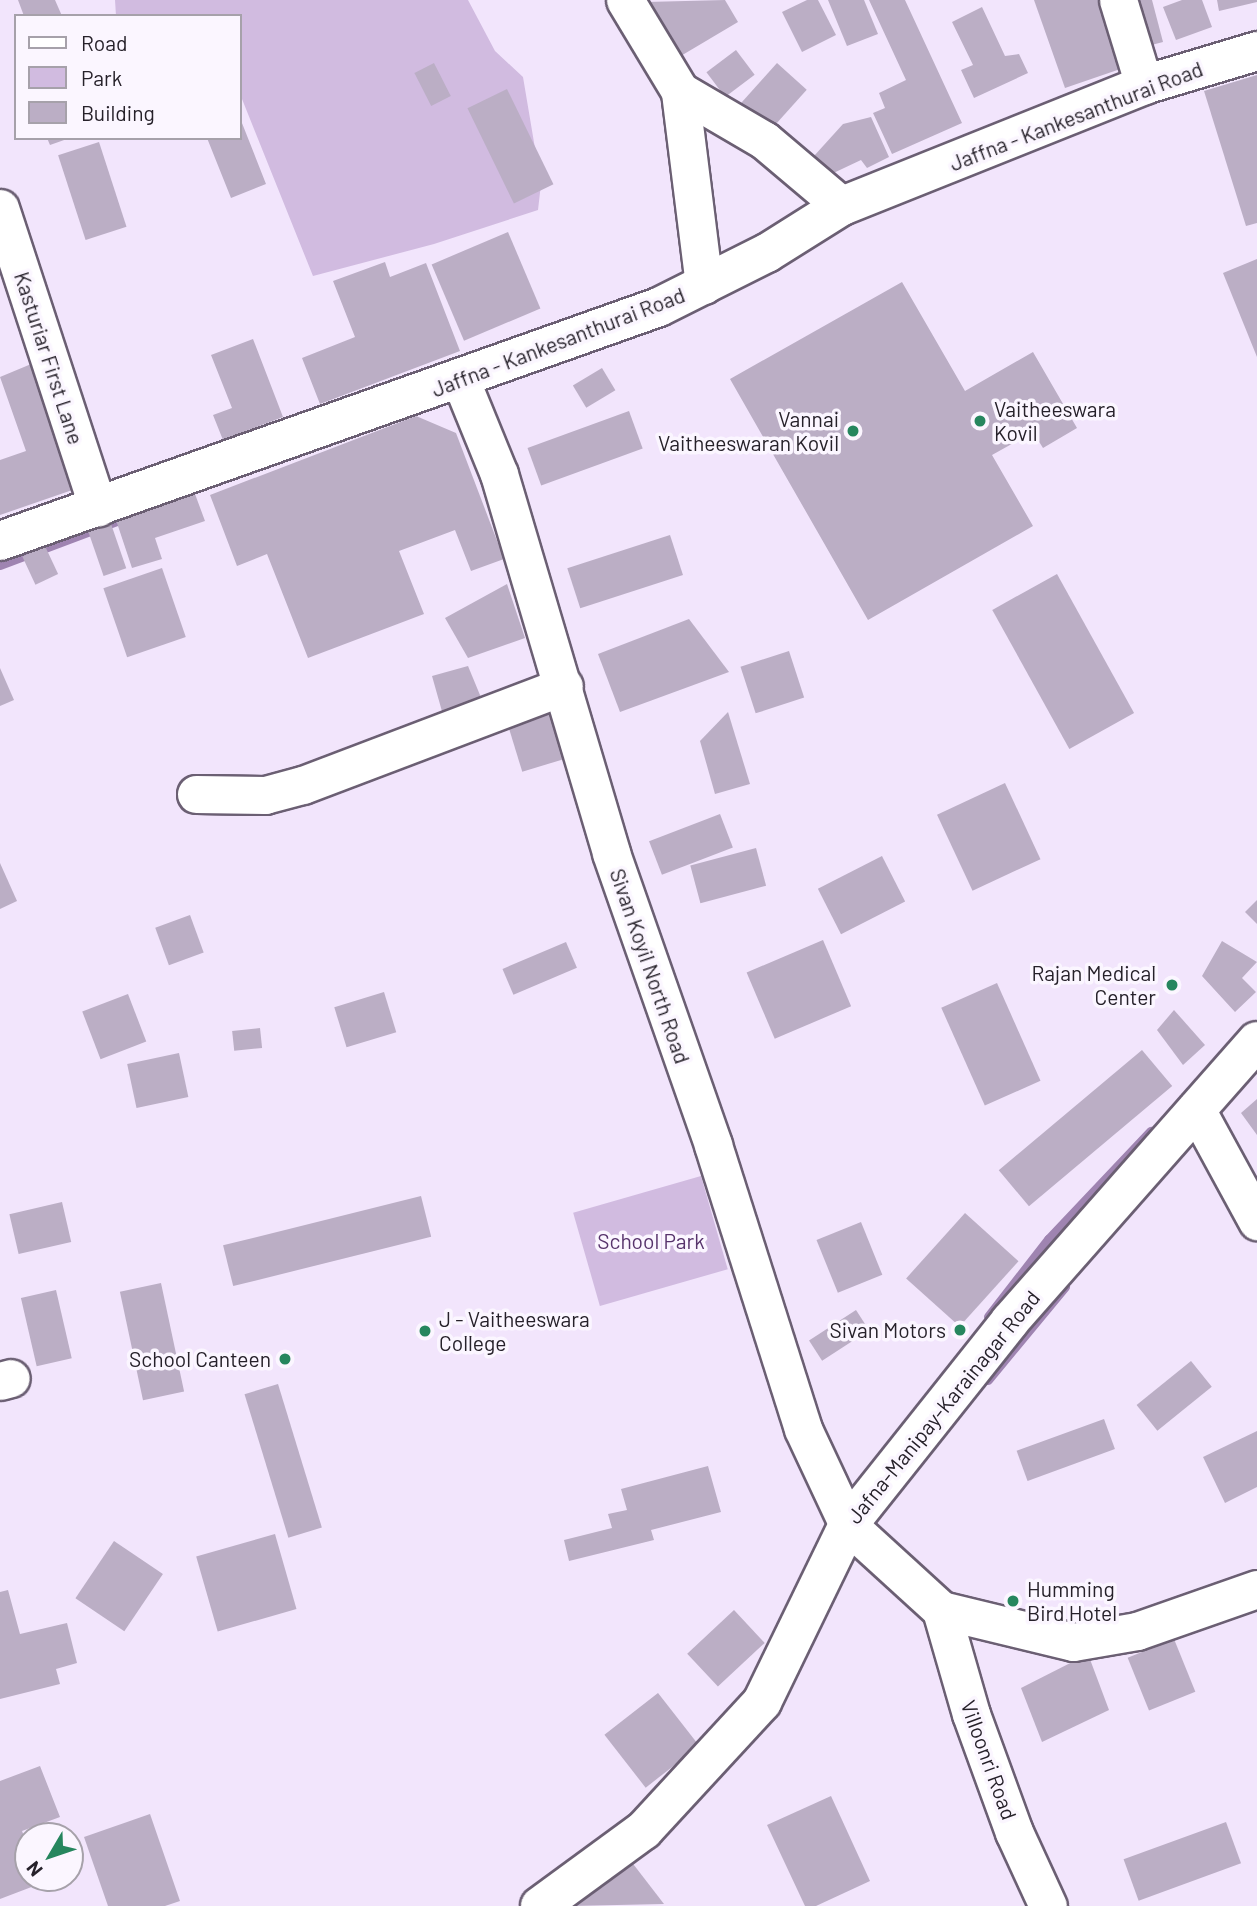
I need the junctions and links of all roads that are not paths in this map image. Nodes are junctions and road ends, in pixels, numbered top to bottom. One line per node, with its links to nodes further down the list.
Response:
1 (625, 0): 5 (street)
2 (1118, 0): 4 (street)
3 (1257, 51): 4 (main road, Jaffna - Kankesanthurai Road)
4 (1144, 85): 6 (main road, Jaffna - Kankesanthurai Road)
5 (680, 91): 6 (street); 8 (street)
6 (842, 206): 8 (main road, Jaffna - Kankesanthurai Road)
7 (0, 208): 10 (street, Kasturiar First Lane)
8 (704, 285): 9 (main road, Jaffna - Kankesanthurai Road)
9 (465, 391): 10 (main road, Jaffna - Kankesanthurai Road); 12 (street, Sivan Koyil North Road)
10 (98, 507): 11 (main road, Jaffna - Kankesanthurai Road)
11 (0, 541)
12 (564, 686): 13 (street); 17 (street, Sivan Koyil North Road)
13 (196, 794)
14 (1257, 1041): 15 (main road, Jafna-Manipay-Karainagar Road)
15 (1196, 1109): 16 (street); 17 (main road, Jafna-Manipay-Karainagar Road)
16 (1257, 1221)
17 (848, 1525): 19 (street); 20 (main road, Jafna-Manipay-Karainagar Road)
18 (1257, 1589): 19 (street)
19 (941, 1610): 21 (street, Villoonri Road)
20 (540, 1906)
21 (1048, 1906)

